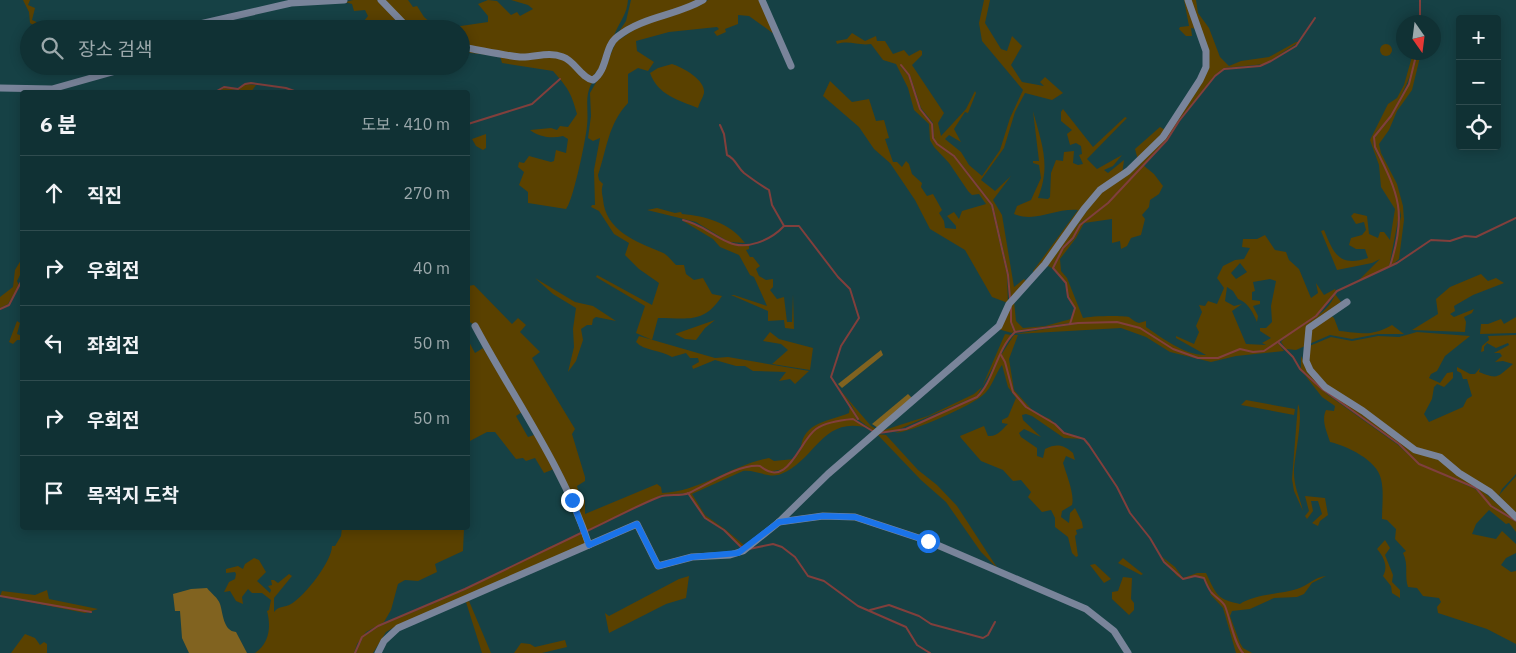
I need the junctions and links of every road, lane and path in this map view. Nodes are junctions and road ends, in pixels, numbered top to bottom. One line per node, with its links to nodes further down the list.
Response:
1 (344, 0): 6 (street)
2 (381, 0): 7 (street)
3 (703, 0): 8 (street)
4 (762, 0): 9 (street)
5 (1188, 0): 15 (street)
6 (217, 20)
7 (400, 20)
8 (470, 49)
9 (791, 66)
10 (99, 75): 11 (street)
11 (0, 88)
12 (1347, 302): 14 (street)
13 (475, 326): 16 (street)
14 (1516, 517)
15 (779, 522): 16 (street); 18 (street)
16 (589, 545): 17 (street)
17 (378, 653)
18 (1128, 653)

